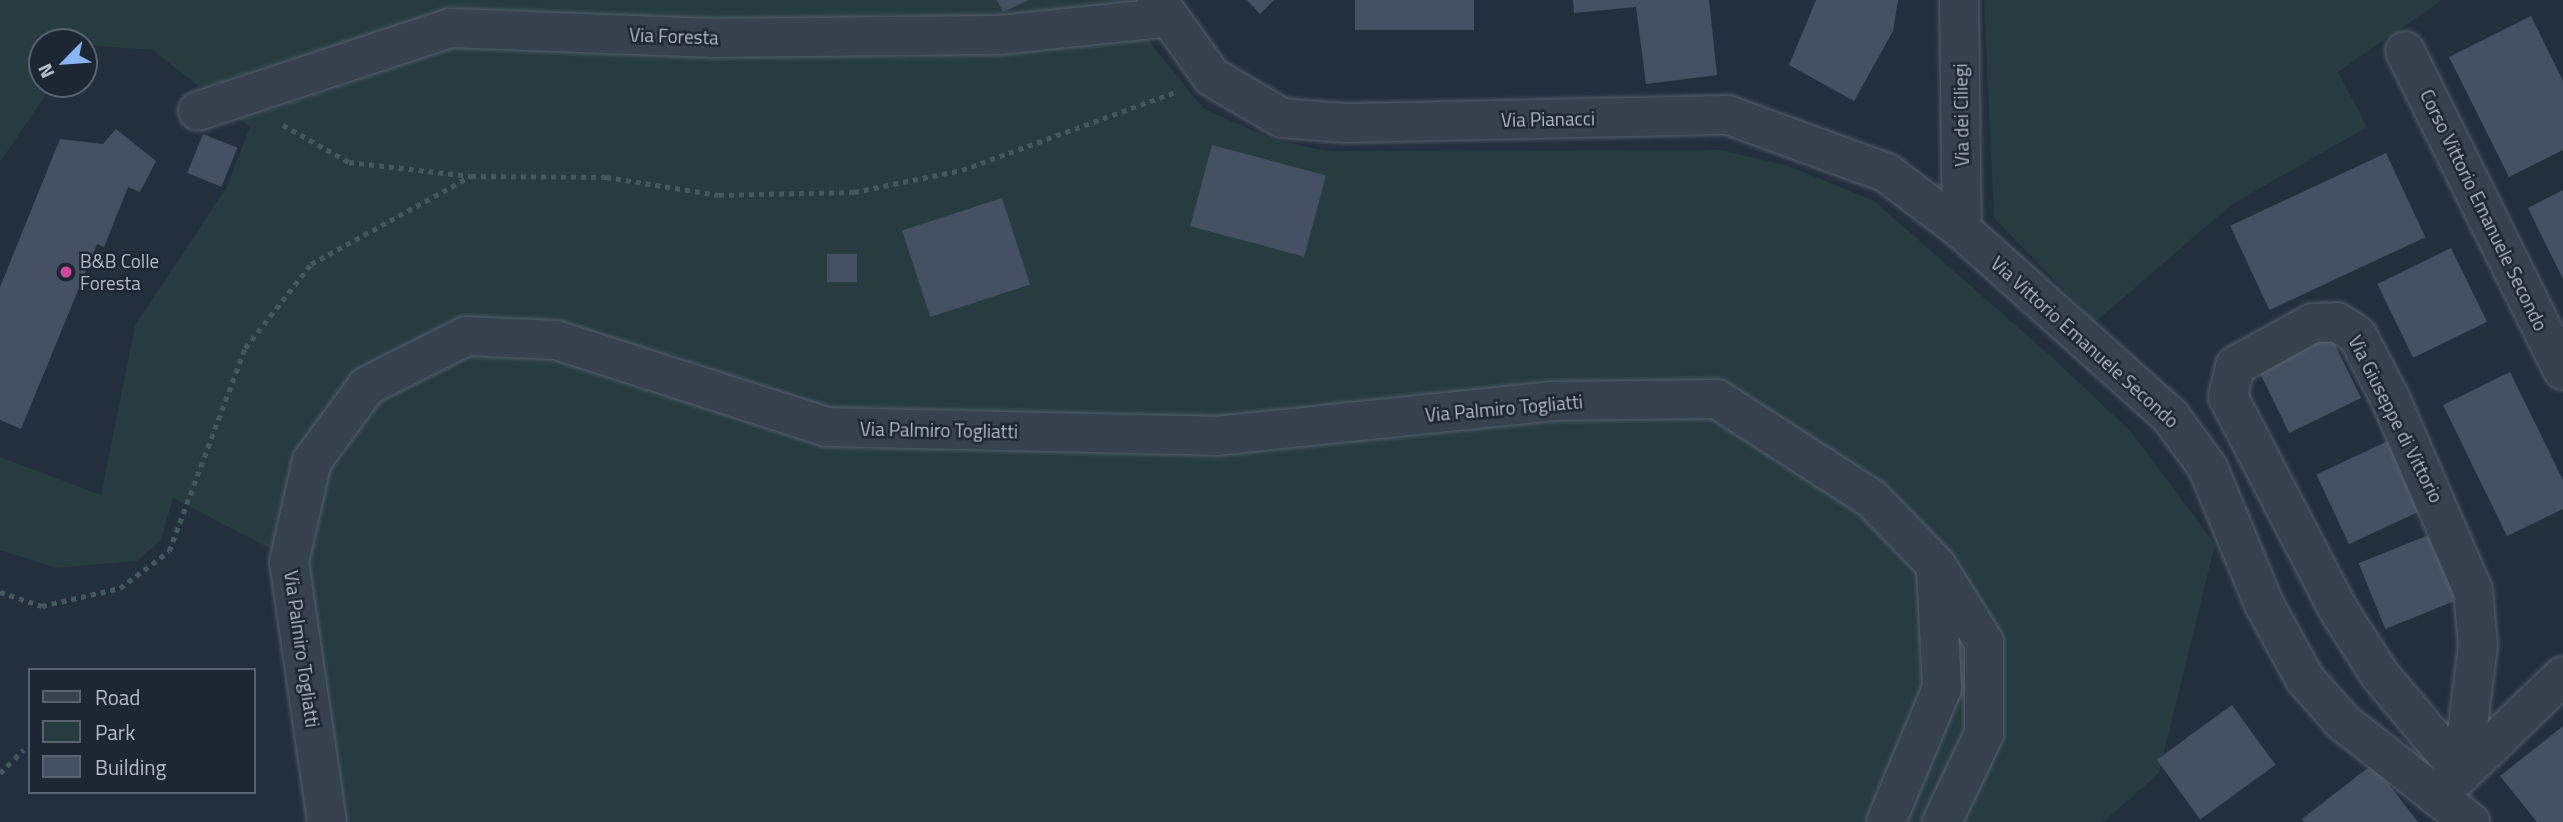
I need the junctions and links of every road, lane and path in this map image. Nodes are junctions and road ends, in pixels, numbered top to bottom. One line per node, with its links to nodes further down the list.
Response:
1 (1959, 0): 8 (street, Via dei Ciliegi)
2 (1160, 9): 4 (street, Via Pianacci); 5 (street, Via Foresta)
3 (2405, 51): 9 (street, Corso Vittorio Emanuele Secondo)
4 (1212, 77): 7 (path); 8 (street, Via Pianacci)
5 (234, 98): 6 (street, Via Foresta); 7 (path)
6 (198, 111)
7 (471, 176): 11 (path)
8 (1962, 230): 15 (street, Via Vittorio Emanuele Secondo)
9 (2563, 370)
10 (1936, 565): 16 (street, Via Palmiro Togliatti); 17 (street); 18 (street, Via Palmiro Togliatti)
11 (0, 592)
12 (2563, 676): 15 (street)
13 (23, 750): 14 (path)
14 (0, 773)
15 (2449, 784): 15 (street, Via Giuseppe di Vittorio); 19 (street, Via Vittorio Emanuele Secondo)
16 (327, 822)
17 (1886, 822)
18 (1942, 822)
19 (2470, 822)

